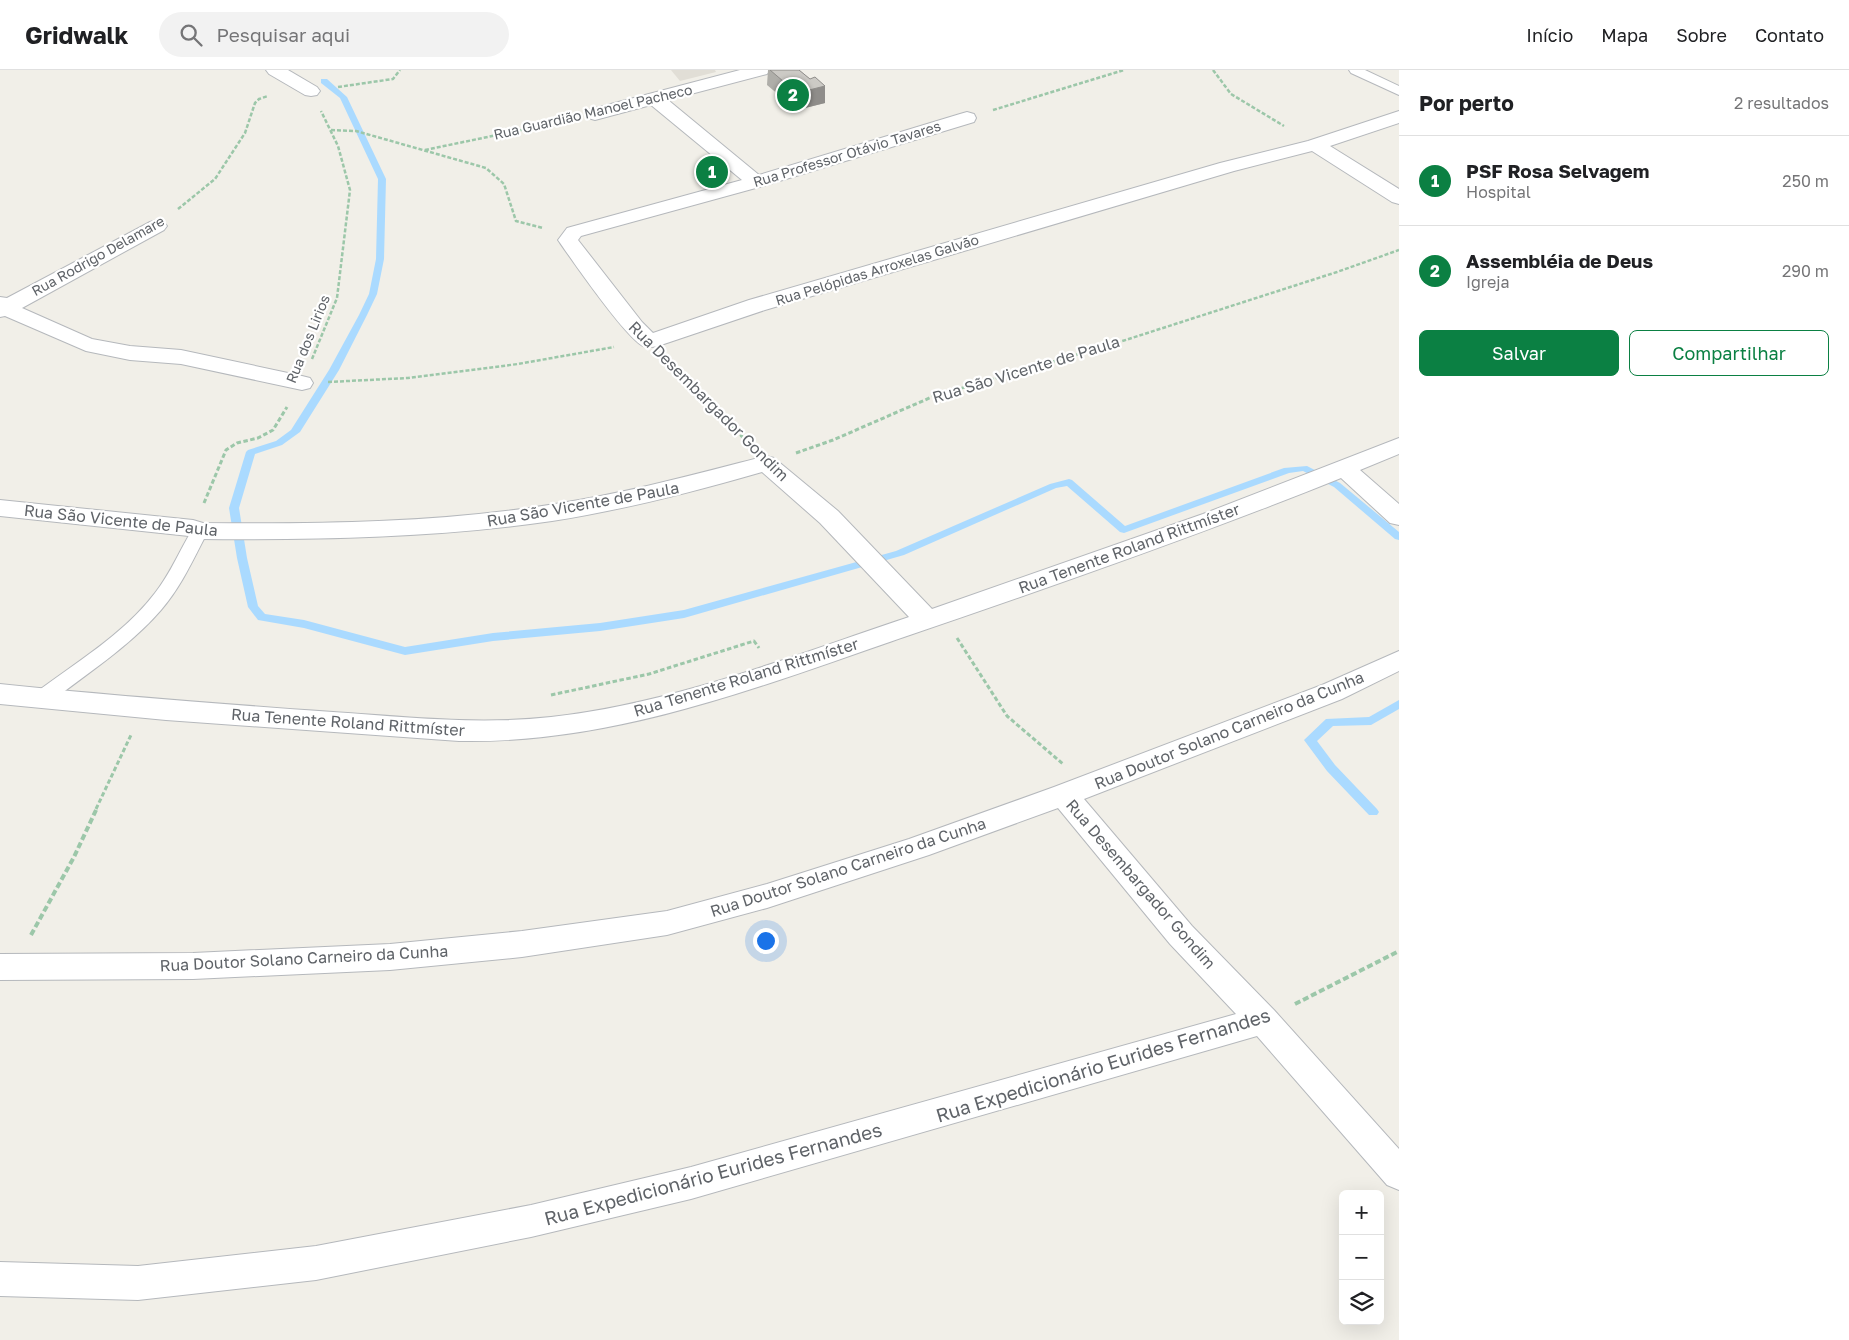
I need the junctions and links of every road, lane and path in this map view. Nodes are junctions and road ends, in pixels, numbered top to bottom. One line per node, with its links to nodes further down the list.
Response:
1 (275, 70): 9 (street)
2 (400, 70): 8 (path)
3 (761, 70): 7 (street, Rua Guardião Manoel Pacheco)
4 (1124, 70): 15 (path)
5 (1213, 70): 17 (path)
6 (1355, 70): 10 (lane)
7 (736, 73): 12 (street, Rua Guardião Manoel Pacheco)
8 (349, 85)
9 (311, 91): 16 (path, Rua dos Lirios)
10 (1399, 92)
11 (259, 99): 21 (path, Rua Rodrigo Delamare)
12 (655, 99): 13 (street, Rua Guardião Manoel Pacheco); 19 (street)
13 (595, 114): 18 (path, Rua Guardião Manoel Pacheco)
14 (1399, 117): 17 (street, Rua Pelópidas Arroxelas Galvão)
15 (967, 118): 19 (street, Rua Professor Otávio Tavares)
16 (331, 130): 18 (path); 27 (path, Rua dos Lirios)
17 (1316, 145): 20 (street); 25 (street, Rua Pelópidas Arroxelas Galvão)
18 (425, 150): 22 (path)
19 (756, 182): 22 (street, Rua Professor Otávio Tavares)
20 (1399, 198)
21 (157, 226): 24 (street, Rua Rodrigo Delamare)
22 (570, 236): 25 (street, Rua Desembargador Gondim)
23 (1399, 250): 29 (path, Rua São Vicente de Paula)
24 (2, 307): 27 (street)
25 (650, 341): 26 (path); 29 (path, Rua Desembargador Gondim)
26 (348, 381)
27 (302, 383): 33 (path, Rua dos Lirios)
28 (1399, 445): 30 (street, Rua Tenente Roland Rittmíster)
29 (766, 463): 33 (street, Rua São Vicente de Paula); 34 (street, Rua Desembargador Gondim)
30 (1341, 470): 32 (street); 34 (street, Rua Tenente Roland Rittmíster)
31 (0, 508): 33 (street, Rua São Vicente de Paula)
32 (1399, 517)
33 (203, 530): 39 (lane)
34 (934, 618): 40 (street, Rua Tenente Roland Rittmíster); 41 (path, Rua Desembargador Gondim)
35 (743, 645): 38 (path)
36 (1399, 660): 41 (street, Rua Doutor Solano Carneiro da Cunha)
37 (0, 694): 39 (street, Rua Tenente Roland Rittmíster)
38 (545, 696)
39 (41, 699): 40 (street, Rua Tenente Roland Rittmíster)
40 (143, 709): 43 (path)
41 (1076, 791): 43 (street, Rua Doutor Solano Carneiro da Cunha); 44 (street, Rua Desembargador Gondim)
42 (1399, 950): 44 (path, Rua Expedicionário Eurides Fernandes)
43 (4, 975)
44 (1264, 1020): 45 (street, Rua Desembargador Gondim); 46 (street, Rua Expedicionário Eurides Fernandes)
45 (1399, 1174)
46 (0, 1279)

